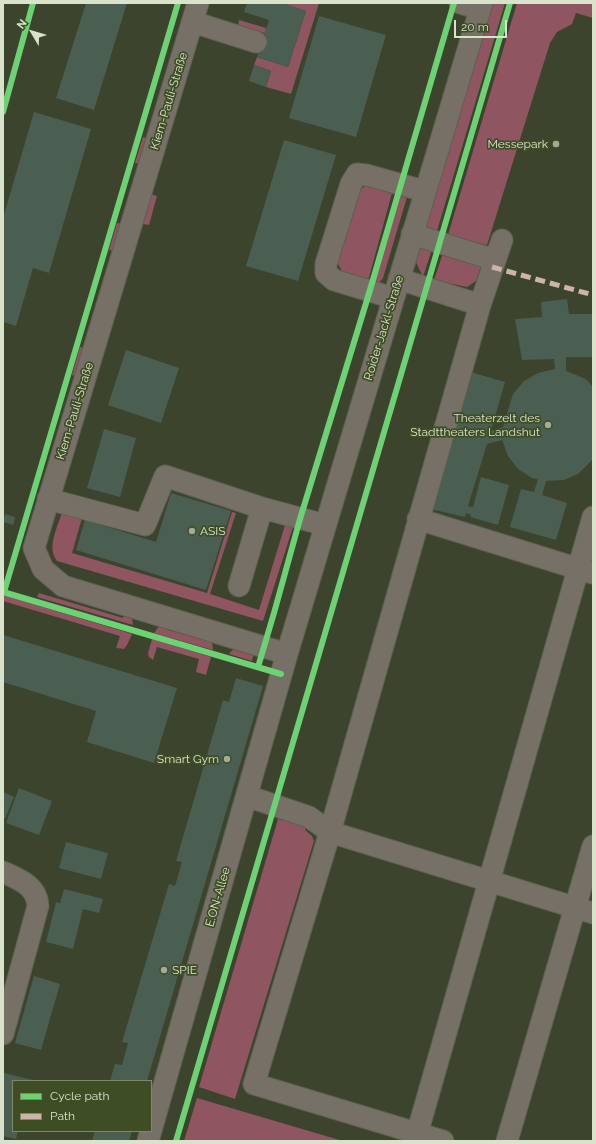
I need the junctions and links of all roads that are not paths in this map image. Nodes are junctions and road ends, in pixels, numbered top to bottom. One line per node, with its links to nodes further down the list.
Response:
1 (460, 3): 2 (street)
2 (481, 6): 5 (street, Roider-Jackl-Straße)
3 (195, 12): 4 (street); 11 (street, Kiem-Pauli-Straße)
4 (256, 42)
5 (424, 191): 6 (street, Roider-Jackl-Straße); 9 (street)
6 (412, 234): 8 (street); 9 (street, Roider-Jackl-Straße)
7 (502, 240): 8 (street)
8 (495, 260): 10 (street)
9 (396, 288): 10 (street); 15 (street, Roider-Jackl-Straße)
10 (480, 305): 14 (street)
11 (48, 499): 12 (street); 18 (street, Kiem-Pauli-Straße)
12 (262, 508): 15 (street); 17 (street)
13 (593, 517): 16 (street)
14 (418, 519): 16 (street); 20 (street)
15 (326, 525): 18 (street, Roider-Jackl-Straße)
16 (586, 571): 23 (street)
17 (239, 586)
18 (287, 654): 19 (street, E.ON-Allee)
19 (246, 796): 20 (street); 26 (street, E.ON-Allee)
20 (330, 832): 23 (street); 27 (street)
21 (593, 846): 24 (street)
22 (3, 872): 25 (street)
23 (491, 881): 24 (street); 27 (street)
24 (584, 910): 29 (street)
25 (3, 1034)
26 (152, 1127)
27 (417, 1134): 28 (street)
28 (443, 1141)
29 (506, 1141)

